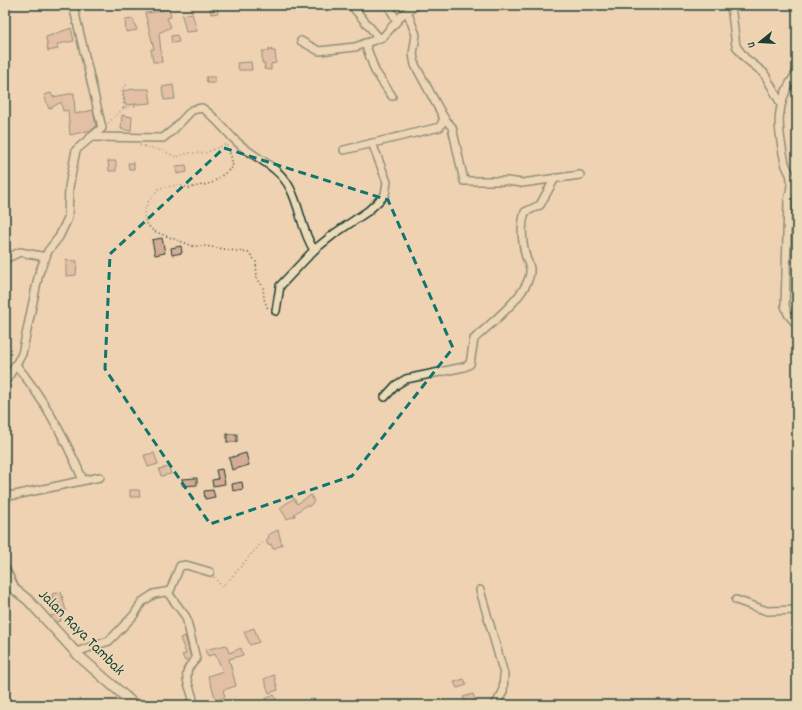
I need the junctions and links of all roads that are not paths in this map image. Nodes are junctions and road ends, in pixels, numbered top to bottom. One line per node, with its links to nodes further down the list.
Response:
1 (73, 5): 15 (street)
2 (351, 5): 8 (street)
3 (388, 5): 7 (street)
4 (417, 5): 6 (street)
5 (731, 5): 13 (street)
6 (407, 11): 7 (street); 14 (street)
7 (397, 21): 8 (street)
8 (379, 38): 10 (street)
9 (301, 41): 10 (street)
10 (365, 43): 12 (street)
11 (797, 72): 13 (street)
12 (392, 96)
13 (780, 102): 24 (street)
14 (444, 118): 16 (street); 19 (street)
15 (90, 137): 20 (street); 21 (street)
16 (372, 143): 17 (street); 20 (street)
17 (344, 150)
18 (580, 175): 19 (street)
19 (555, 178): 27 (street)
20 (314, 250): 23 (street)
21 (46, 257): 22 (street); 25 (street)
22 (5, 259)
23 (276, 311)
24 (797, 325)
25 (16, 365): 26 (street); 29 (street)
26 (5, 384)
27 (385, 397)
28 (100, 477): 29 (street)
29 (82, 480): 30 (street)
30 (5, 496)
31 (5, 568): 34 (street)
32 (210, 572): 36 (street)
33 (5, 582): 34 (street, Jalan Raya Tambak)
34 (16, 590): 39 (street, Jalan Raya Tambak)
35 (480, 590): 42 (street)
36 (168, 593): 39 (street); 41 (street)
37 (736, 600): 38 (street)
38 (797, 610)
39 (76, 652): 40 (street, Jalan Raya Tambak)
40 (135, 705)
41 (192, 705)
42 (494, 705)

